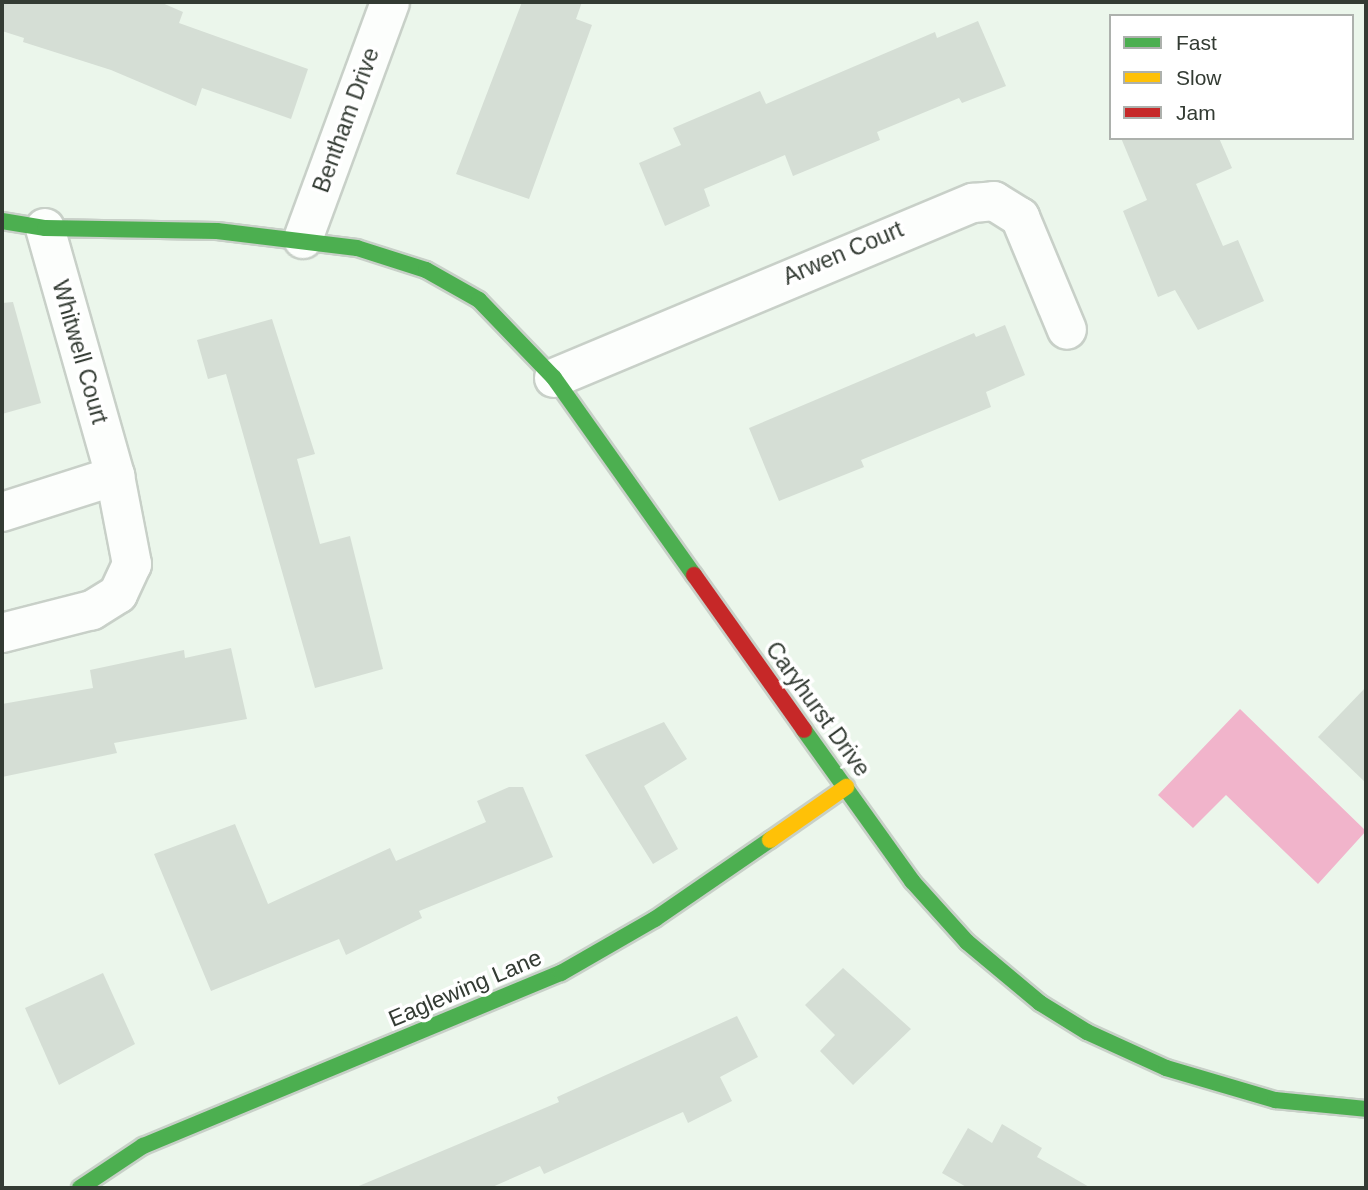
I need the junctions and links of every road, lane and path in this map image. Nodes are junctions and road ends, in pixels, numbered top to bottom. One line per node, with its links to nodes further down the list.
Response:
1 (390, 2): 4 (street, Bentham Drive)
2 (2, 221): 3 (street, Caryhurst Drive)
3 (45, 228): 4 (street, Caryhurst Drive); 7 (street, Whitwell Court)
4 (303, 239): 6 (street, Caryhurst Drive)
5 (1068, 330): 6 (street, Arwen Court)
6 (554, 378): 10 (street, Caryhurst Drive)
7 (115, 476): 8 (street); 9 (street, Whitwell Court)
8 (2, 512)
9 (2, 633)
10 (846, 787): 11 (street, Caryhurst Drive); 12 (street, Eaglewing Lane)
11 (1366, 1109)
12 (80, 1188)

